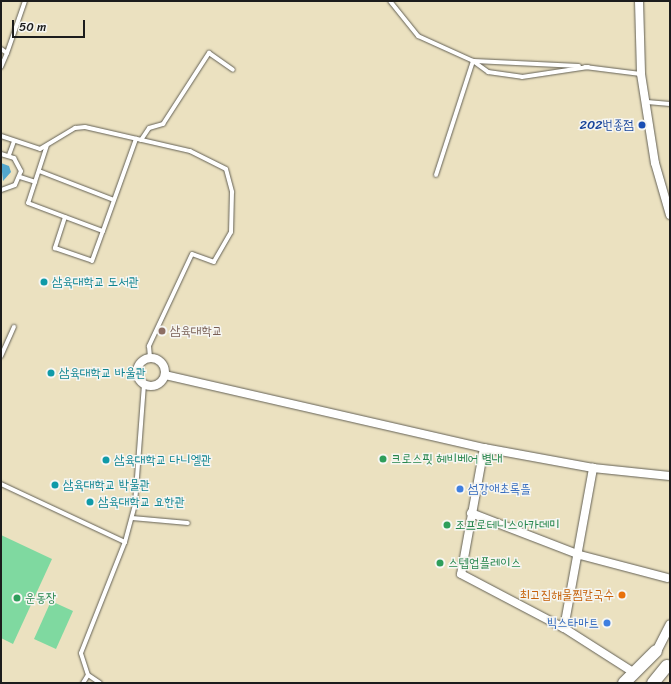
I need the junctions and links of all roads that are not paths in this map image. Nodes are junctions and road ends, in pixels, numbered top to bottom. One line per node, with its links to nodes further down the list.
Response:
1 (25, 1): 5 (lane)
2 (390, 1): 6 (lane)
3 (639, 1): 10 (street)
4 (1, 49): 5 (lane)
5 (7, 53): 7 (lane)
6 (473, 61): 8 (lane); 8 (lane); 20 (lane)
7 (1, 67)
8 (588, 67): 10 (lane)
9 (233, 70): 14 (lane)
10 (641, 74): 11 (street)
11 (647, 102): 12 (lane); 25 (street)
12 (670, 104)
13 (1, 136): 15 (lane)
14 (139, 140): 16 (lane); 24 (lane); 30 (lane)
15 (14, 141): 16 (lane); 18 (lane)
16 (47, 146): 19 (lane)
17 (1, 154): 18 (lane)
18 (9, 155): 21 (lane)
19 (39, 171): 22 (lane); 24 (lane)
20 (436, 175)
21 (20, 176): 22 (lane); 23 (lane)
22 (35, 182): 26 (lane)
23 (1, 190)
24 (114, 200): 27 (lane)
25 (670, 215)
26 (65, 217): 27 (lane); 27 (lane)
27 (103, 231)
28 (14, 328): 29 (lane)
29 (1, 356)
30 (150, 358): 31 (street); 32 (street)
31 (165, 375): 32 (street); 33 (street)
32 (144, 384): 38 (lane)
33 (484, 448): 34 (street); 37 (street)
34 (593, 468): 35 (street); 41 (street)
35 (670, 476)
36 (1, 484): 40 (lane)
37 (470, 513): 41 (street); 44 (street)
38 (132, 518): 39 (lane); 40 (lane)
39 (188, 523)
40 (125, 542): 47 (lane)
41 (580, 555): 42 (street); 44 (street)
42 (667, 578)
43 (670, 624): 45 (street)
44 (564, 628): 48 (street)
45 (656, 651): 48 (main road)
46 (668, 663): 52 (main road)
47 (88, 675): 49 (lane); 50 (lane)
48 (634, 678): 51 (main road)
49 (82, 683)
50 (100, 683)
51 (624, 683)
52 (655, 683)

